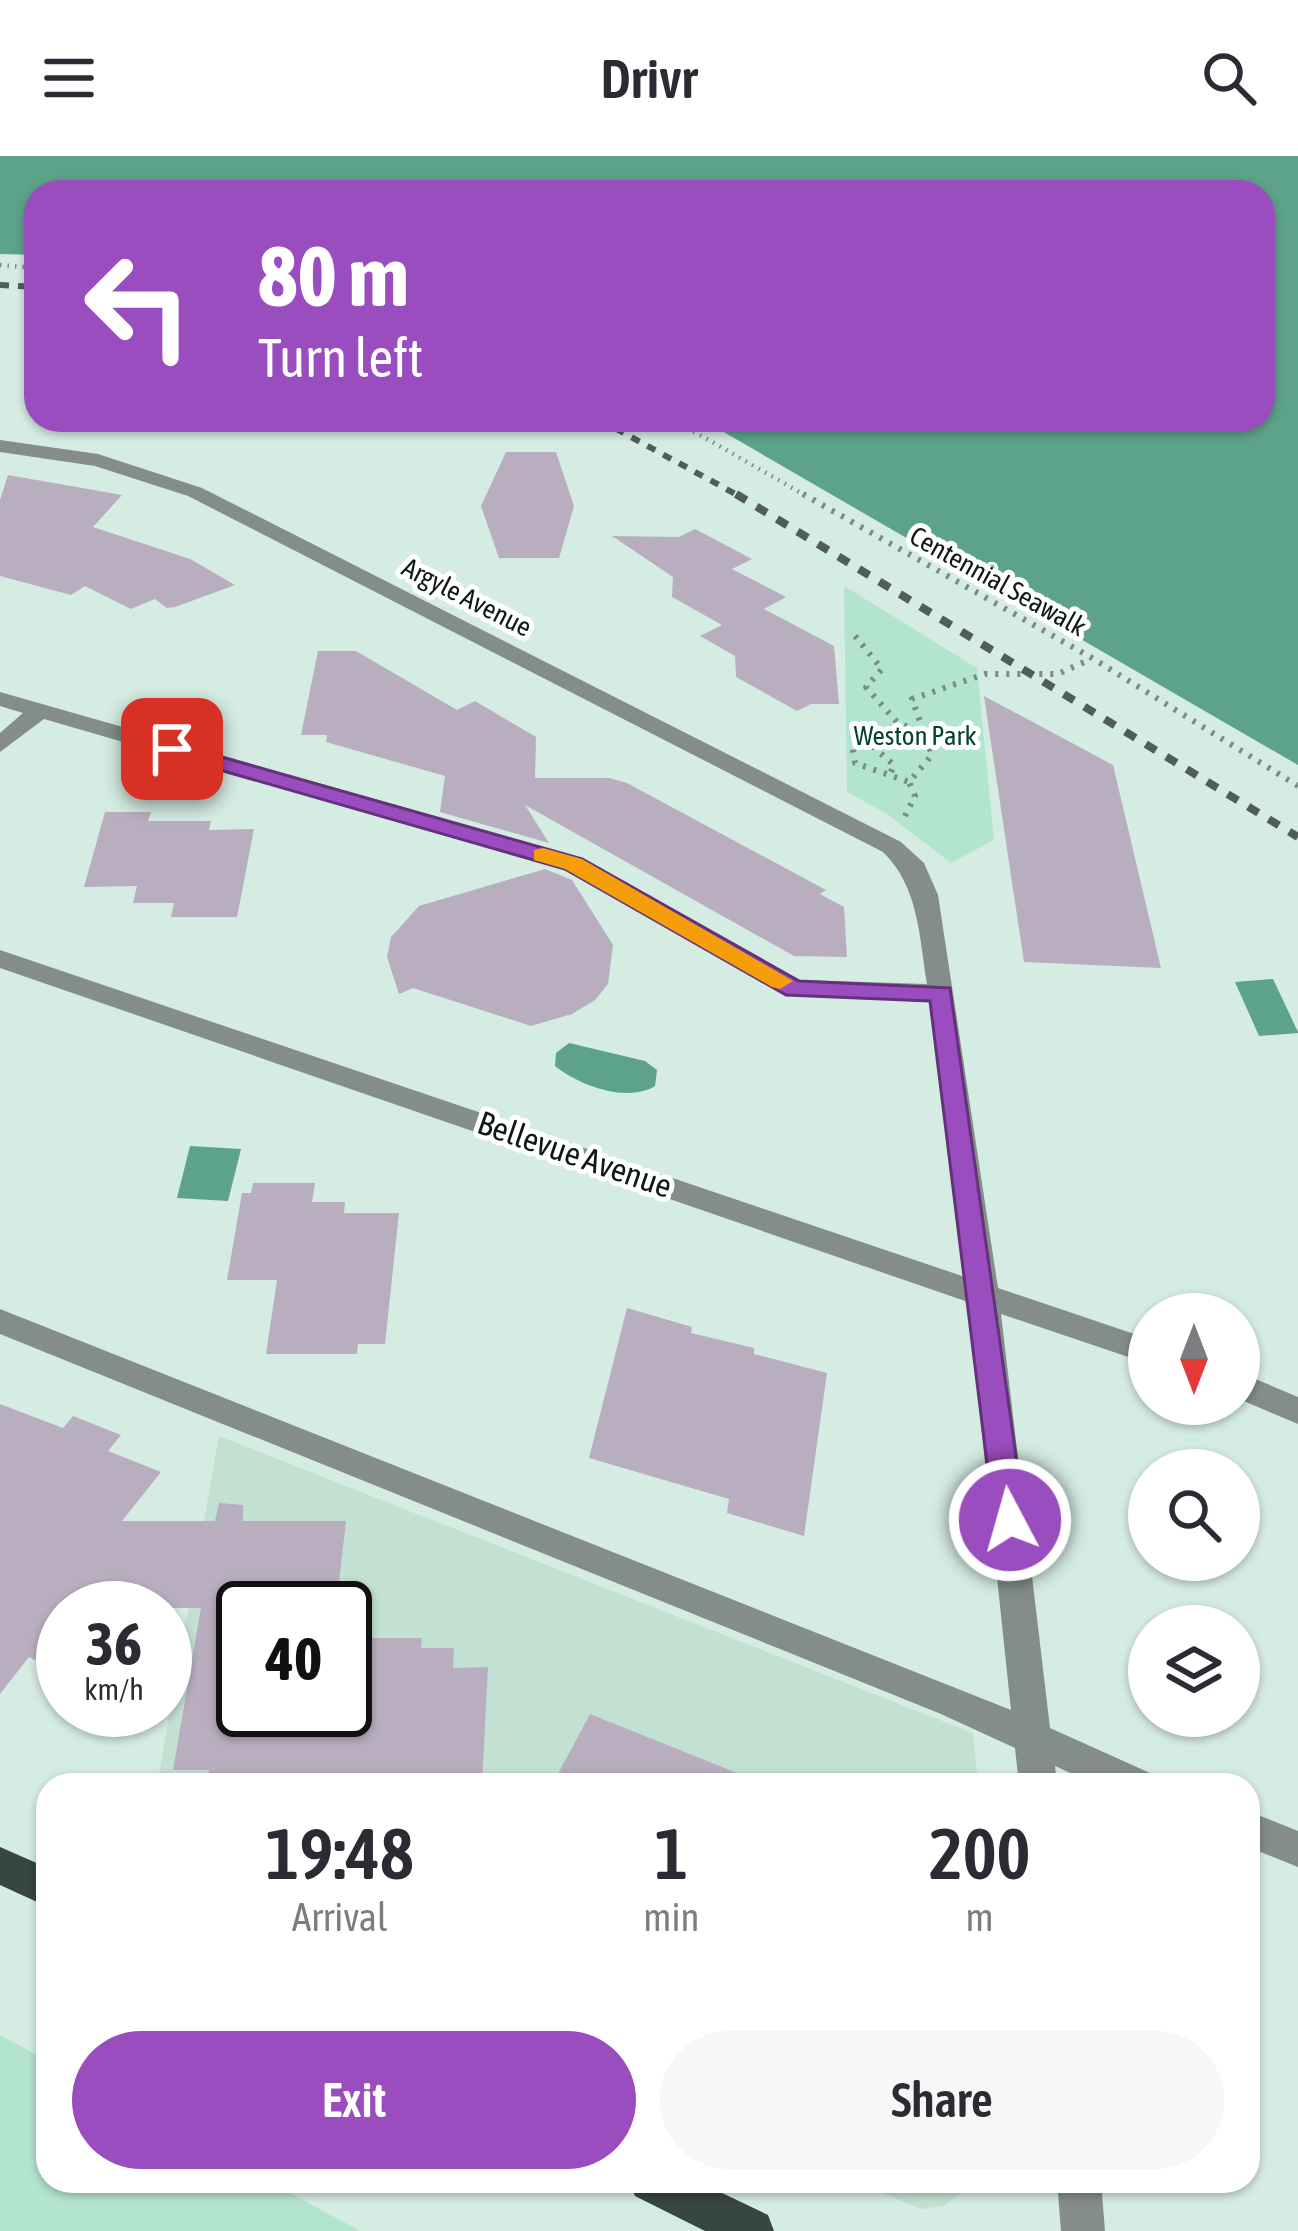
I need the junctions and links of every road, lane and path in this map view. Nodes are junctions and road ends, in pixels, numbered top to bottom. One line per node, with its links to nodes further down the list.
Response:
1 (695, 432): 4 (path, Centennial Seawalk)
2 (0, 446): 14 (street, Argyle Avenue)
3 (855, 636): 7 (path)
4 (1093, 658): 7 (path); 11 (path, Centennial Seawalk)
5 (0, 699): 6 (street)
6 (38, 711): 8 (street); 14 (street)
7 (927, 737): 10 (path)
8 (0, 745)
9 (891, 772): 9 (path); 10 (path)
10 (909, 782): 12 (path)
11 (1298, 786)
12 (905, 817)
13 (0, 959): 15 (street, Bellevue Avenue)
14 (942, 993): 15 (street)
15 (980, 1292): 17 (street, Bellevue Avenue); 20 (street)
16 (0, 1321): 20 (street)
17 (1128, 1345)
18 (1260, 1394): 19 (street)
19 (1298, 1411)
20 (1034, 1739): 21 (street); 22 (street)
21 (1037, 1773)
22 (1110, 1773)
23 (1260, 1834): 24 (street)
24 (1298, 1849)
25 (0, 1865): 26 (main road)
26 (36, 1882)
27 (674, 2193): 29 (main road)
28 (1079, 2193): 30 (street)
29 (752, 2231)
30 (1083, 2231)

